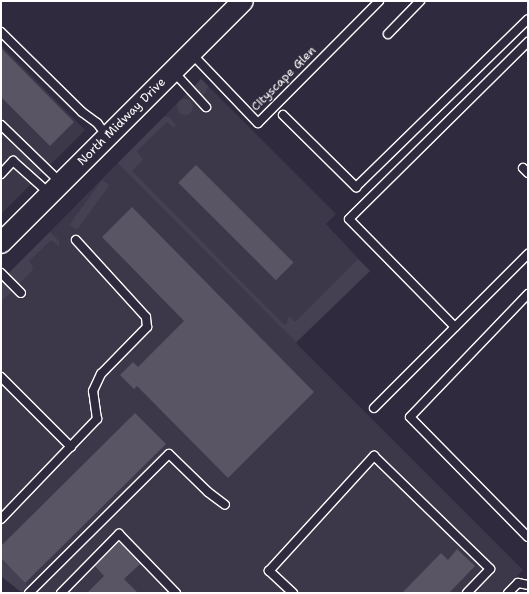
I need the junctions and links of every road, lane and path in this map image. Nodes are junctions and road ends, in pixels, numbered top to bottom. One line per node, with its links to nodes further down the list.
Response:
1 (379, 1): 8 (lane, Cityscape Glen)
2 (420, 1): 6 (lane)
3 (238, 2): 8 (street, North Midway Drive)
4 (528, 19): 11 (lane)
5 (1, 32): 13 (lane)
6 (388, 34)
7 (528, 42): 22 (lane)
8 (191, 53): 9 (street, North Midway Drive)
9 (173, 71): 10 (lane); 13 (street, North Midway Drive)
10 (206, 107)
11 (283, 114)
12 (1, 125): 15 (lane)
13 (108, 137): 15 (street, North Midway Drive)
14 (1, 174): 15 (lane)
15 (56, 188): 17 (street, North Midway Drive)
16 (76, 240): 25 (lane)
17 (1, 242)
18 (528, 254): 22 (lane)
19 (1, 273): 20 (lane)
20 (21, 294)
21 (528, 294): 28 (lane)
22 (455, 327): 24 (lane)
23 (1, 376): 25 (lane)
24 (374, 408)
25 (71, 447): 27 (lane)
26 (225, 505): 30 (lane)
27 (1, 519)
28 (528, 537)
29 (528, 585): 35 (lane)
30 (29, 593)
31 (61, 593): 32 (lane)
32 (176, 593)
33 (293, 593): 34 (lane)
34 (467, 593)
35 (508, 593)

